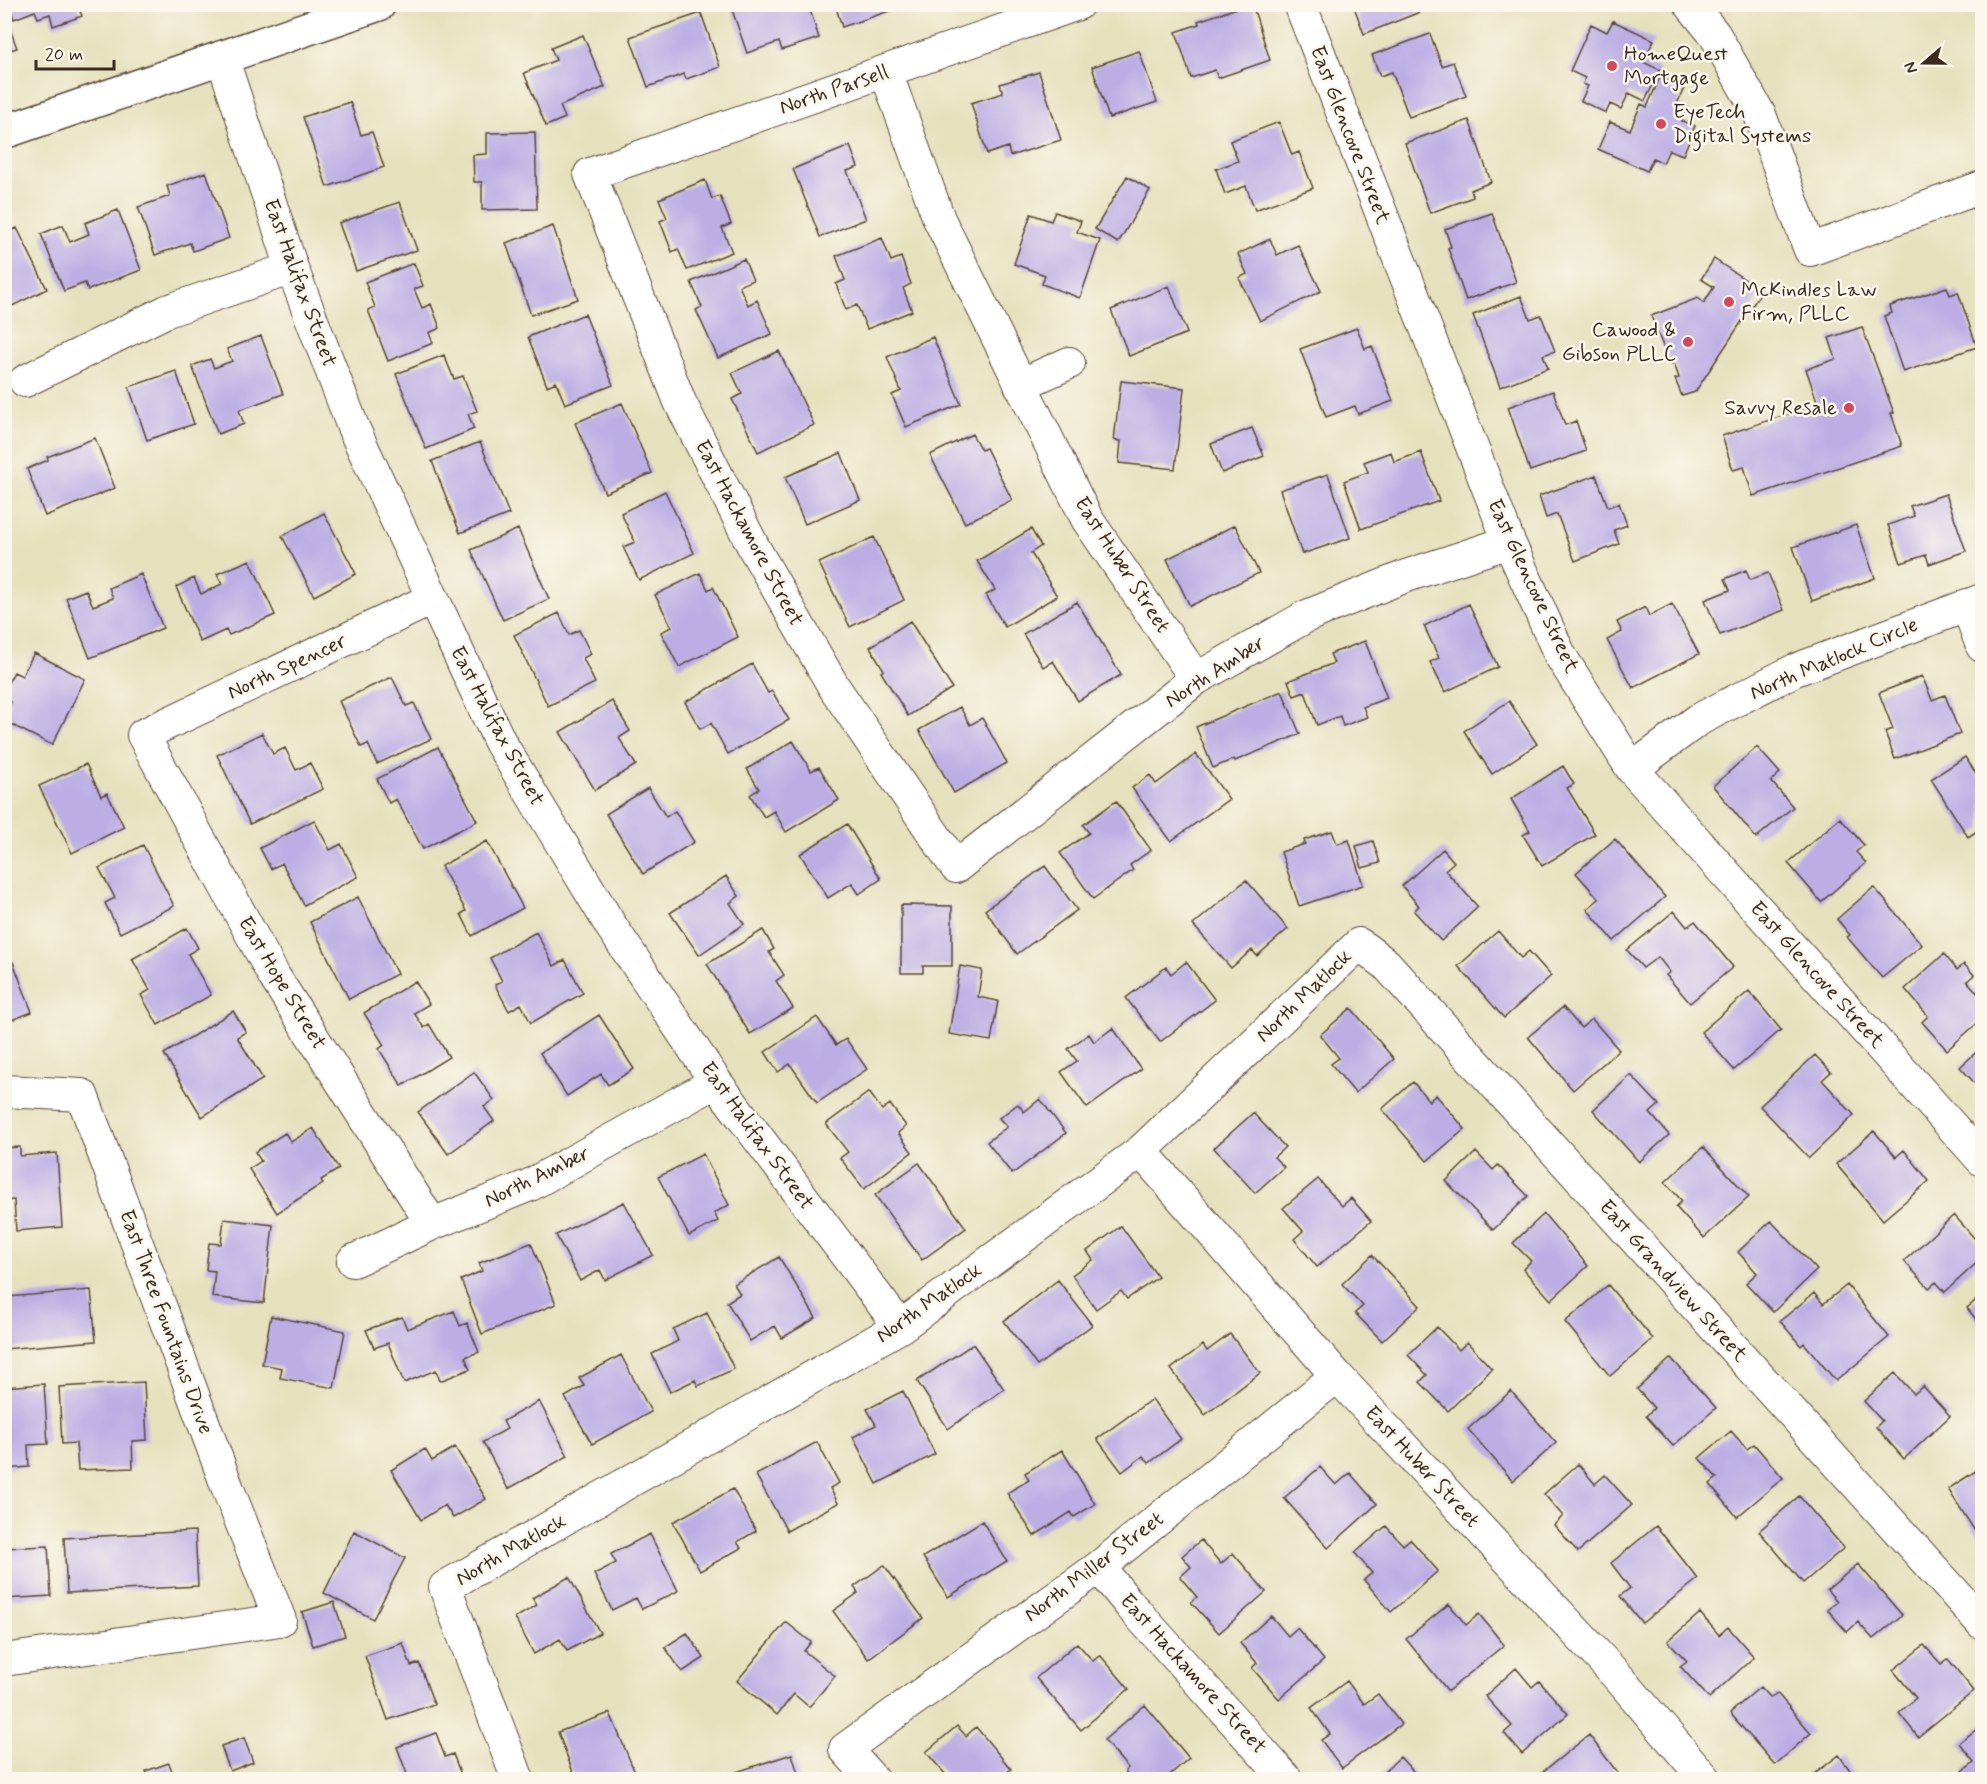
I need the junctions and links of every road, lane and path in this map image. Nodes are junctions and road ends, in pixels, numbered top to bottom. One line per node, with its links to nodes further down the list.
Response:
1 (379, 4): 5 (main road)
2 (1078, 4): 6 (street, North Parsell)
3 (1300, 4): 14 (street, East Glencove Street)
4 (1690, 4): 9 (street)
5 (222, 57): 7 (main road); 10 (street, East Halifax Street)
6 (886, 72): 8 (street, North Parsell); 13 (street, East Huber Street)
7 (4, 132)
8 (590, 174): 21 (street, East Hackamore Street)
9 (1983, 187)
10 (292, 268): 12 (street); 15 (street, East Halifax Street)
11 (1069, 363): 13 (street)
12 (25, 381)
13 (1020, 385): 18 (street, East Huber Street)
14 (1509, 542): 18 (street, North Amber); 20 (street, East Glencove Street)
15 (432, 599): 19 (street, North Spencer); 23 (street, East Halifax Street)
16 (1975, 602): 17 (street); 20 (street, North Matlock Circle)
17 (1983, 646)
18 (1196, 679): 21 (street, North Amber)
19 (143, 735): 27 (street, East Hope Street)
20 (1632, 769): 26 (street, East Glencove Street)
21 (956, 867)
22 (1359, 944): 25 (street, North Matlock); 32 (street, East Grandview Street)
23 (716, 1082): 27 (street, North Amber); 29 (street, East Halifax Street)
24 (4, 1091): 33 (street, East Three Fountains Drive)
25 (1141, 1151): 29 (street, North Matlock); 30 (street, East Huber Street)
26 (1983, 1160)
27 (432, 1224): 28 (street, North Amber)
28 (353, 1261)
29 (900, 1327): 34 (street, North Matlock)
30 (1336, 1376): 31 (street, North Miller Street); 37 (street, East Huber Street)
31 (1100, 1567): 35 (street, North Miller Street); 36 (street, East Hackamore Street)
32 (1981, 1617)
33 (4, 1660)
34 (518, 1779)
35 (873, 1779)
36 (1287, 1779)
37 (1706, 1779)

